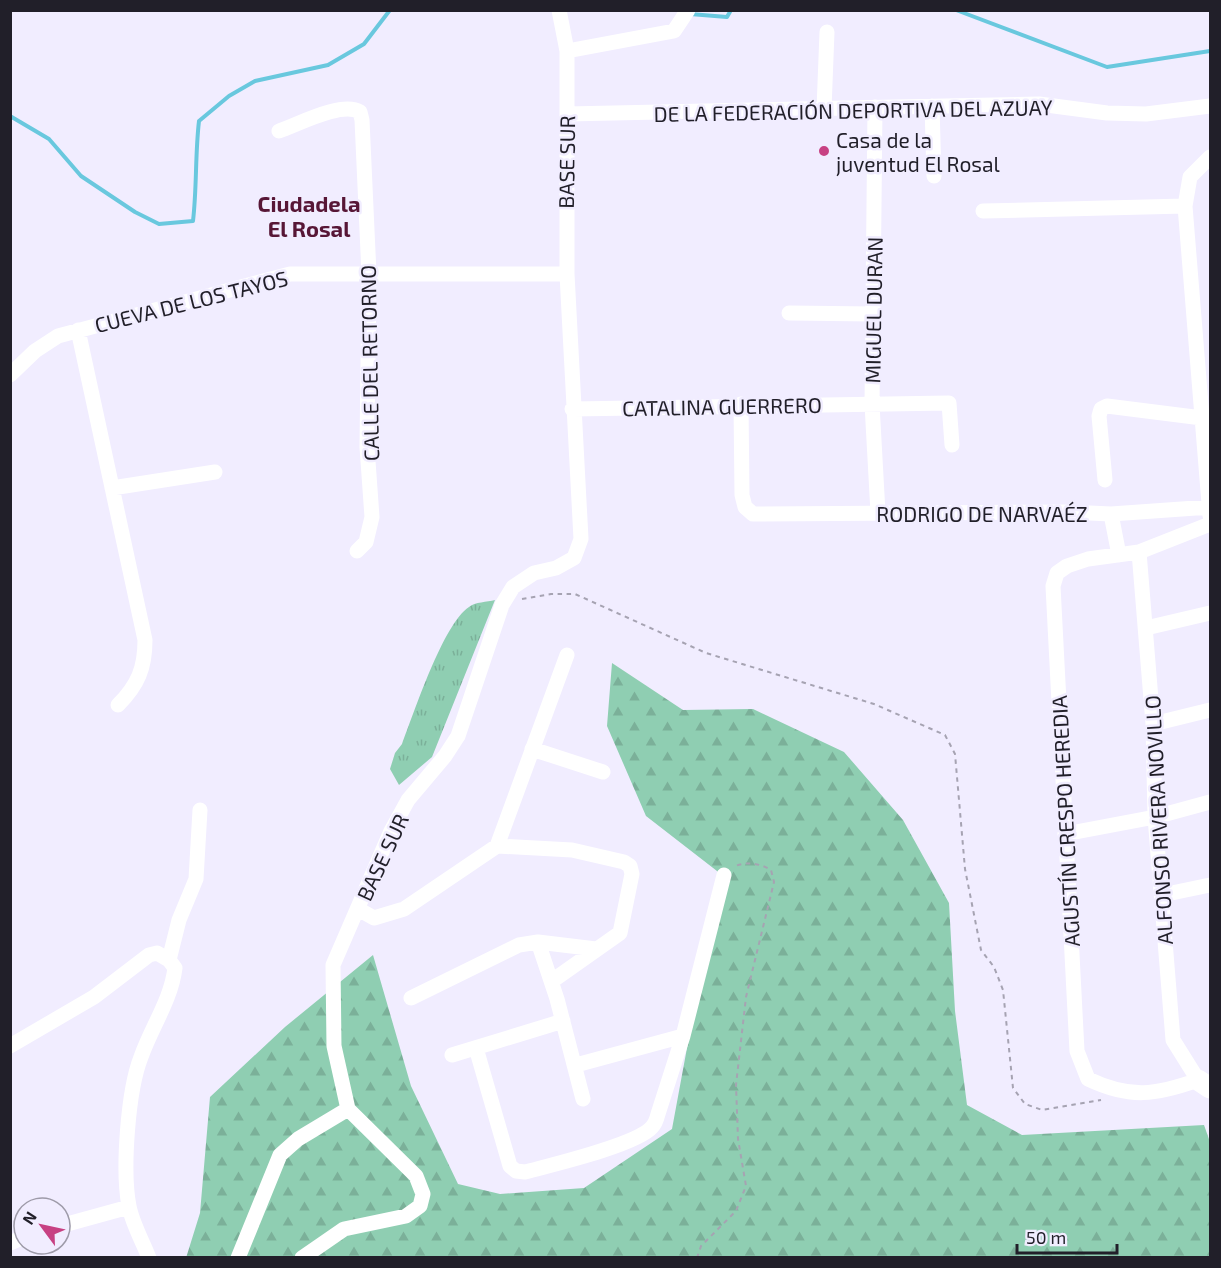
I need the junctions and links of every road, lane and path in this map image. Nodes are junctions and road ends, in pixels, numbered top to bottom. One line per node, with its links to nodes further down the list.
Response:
1 (560, 10): 4 (street, BASE SUR)
2 (688, 10): 4 (street)
3 (827, 32): 8 (street)
4 (567, 51): 9 (street, BASE SUR)
5 (932, 106): 6 (street, DE LA FEDERACIÓN DEPORTIVA DEL AZUAY); 7 (street, DE LA FEDERACIÓN DEPORTIVA DEL AZUAY); 12 (street)
6 (1210, 106)
7 (874, 107): 8 (street, DE LA FEDERACIÓN DEPORTIVA DEL AZUAY); 18 (street, MIGUEL DURAN)
8 (824, 109): 9 (street, DE LA FEDERACIÓN DEPORTIVA DEL AZUAY)
9 (567, 114): 16 (street, BASE SUR)
10 (279, 131): 15 (street, CALLE DEL RETORNO)
11 (1210, 157): 13 (street)
12 (934, 176)
13 (1185, 206): 14 (street); 24 (street)
14 (983, 211)
15 (369, 274): 16 (street, CUEVA DE LOS TAYOS); 19 (street, CUEVA DE LOS TAYOS); 33 (street, CALLE DEL RETORNO)
16 (567, 274): 23 (street, BASE SUR)
17 (789, 313): 18 (street)
18 (873, 314): 22 (street, MIGUEL DURAN)
19 (78, 330): 20 (street, CUEVA DE LOS TAYOS); 28 (street)
20 (10, 375)
21 (741, 404): 22 (street, CATALINA GUERRERO); 23 (street, CATALINA GUERRERO); 30 (street, RODRIGO DE NARVAÉZ)
22 (872, 404): 25 (street, CATALINA GUERRERO); 30 (street, MIGUEL DURAN)
23 (573, 409): 36 (street, BASE SUR)
24 (1207, 419): 27 (street); 29 (street)
25 (952, 445)
26 (215, 472): 28 (street)
27 (1105, 480)
28 (112, 488): 40 (street)
29 (1210, 512): 31 (street, RODRIGO DE NARVAÉZ)
30 (878, 513): 31 (street, RODRIGO DE NARVAÉZ)
31 (1111, 514): 35 (street)
32 (1210, 524): 34 (street)
33 (357, 551)
34 (1139, 552): 35 (street); 38 (street, ALFONSO RIVERA NOVILLO)
35 (1119, 555): 48 (street, AGUSTÍN CRESPO HEREDIA)
36 (502, 605): 53 (street, BASE SUR); 66 (path)
37 (1210, 613): 38 (street)
38 (1146, 628): 42 (street, ALFONSO RIVERA NOVILLO)
39 (567, 655): 43 (street)
40 (118, 705)
41 (1210, 710): 42 (street)
42 (1153, 724): 47 (street, ALFONSO RIVERA NOVILLO)
43 (532, 749): 44 (street); 49 (street)
44 (603, 772)
45 (1210, 802): 47 (street)
46 (200, 810): 56 (street)
47 (1155, 817): 48 (street); 52 (street, ALFONSO RIVERA NOVILLO)
48 (1065, 834): 66 (street, AGUSTÍN CRESPO HEREDIA)
49 (497, 846): 53 (street); 55 (street)
50 (724, 875): 60 (street); 74 (path)
51 (1209, 890): 52 (street)
52 (1162, 895): 65 (street, ALFONSO RIVERA NOVILLO)
53 (358, 909): 68 (street, BASE SUR)
54 (538, 942): 55 (street); 57 (street); 58 (street)
55 (596, 949): 57 (street)
56 (169, 960): 61 (street); 69 (street)
57 (552, 981): 59 (street)
58 (411, 998)
59 (562, 1021): 62 (street); 64 (street)
60 (683, 1036): 62 (street); 64 (street)
61 (10, 1046)
62 (476, 1048): 63 (street)
63 (452, 1055)
64 (576, 1065): 67 (street)
65 (1206, 1082): 66 (street)
66 (1135, 1095)
67 (583, 1099)
68 (348, 1109): 72 (street); 73 (street)
69 (129, 1207): 70 (street); 71 (street)
70 (72, 1223)
71 (149, 1257)
72 (238, 1257)
73 (302, 1257)
74 (697, 1257)

